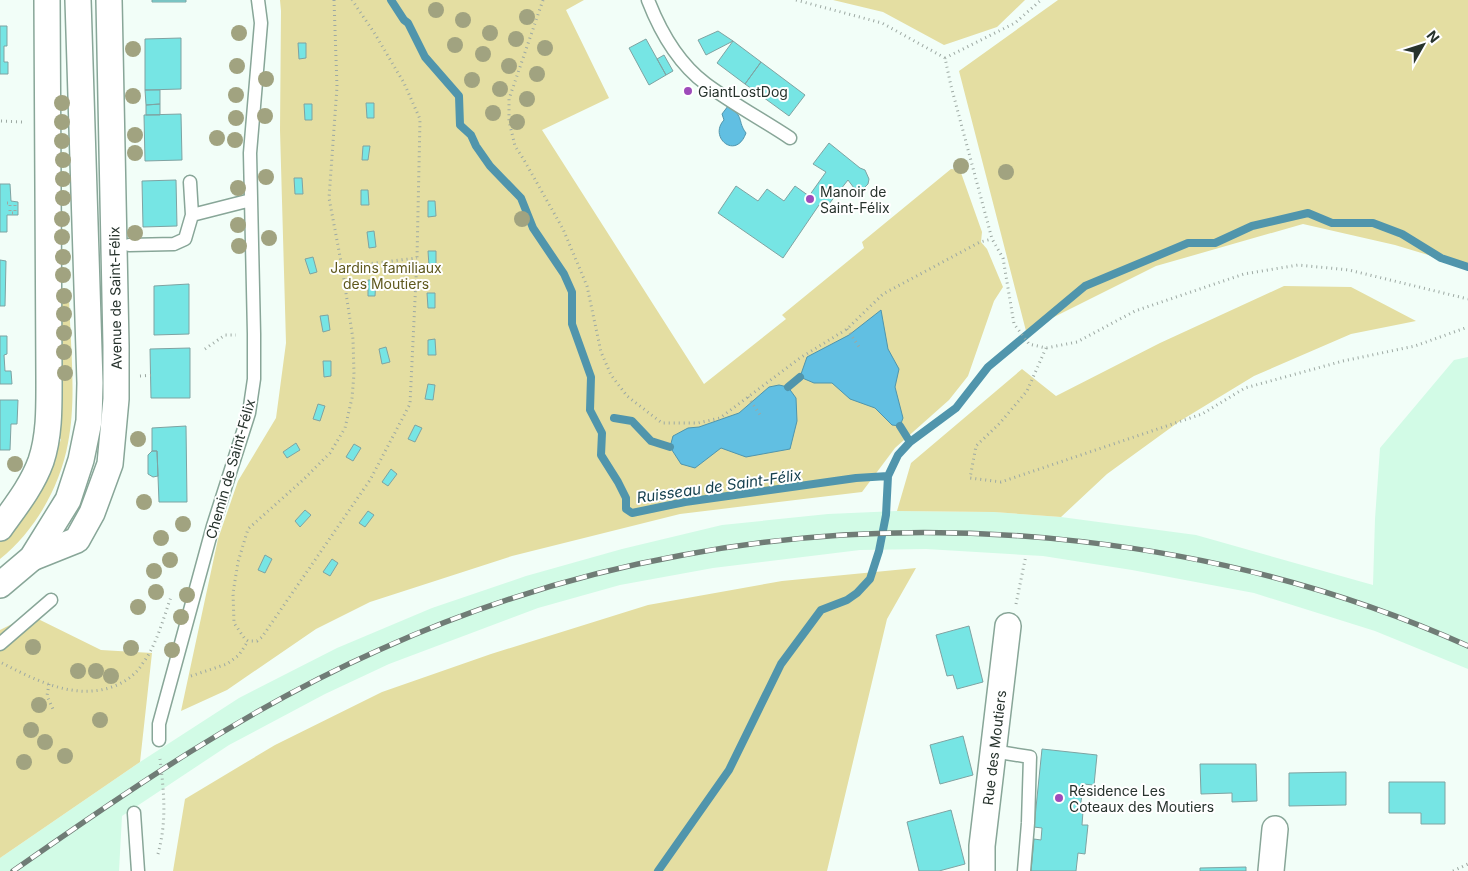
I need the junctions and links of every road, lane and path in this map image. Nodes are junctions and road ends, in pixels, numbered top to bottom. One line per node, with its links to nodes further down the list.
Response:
1 (47, 0): 33 (street)
2 (78, 0): 35 (street, Avenue de Saint-Félix)
3 (109, 0): 35 (street, Avenue de Saint-Félix)
4 (258, 0): 16 (lane, Chemin de Saint-Félix)
5 (334, 0): 23 (path)
6 (352, 0): 22 (path)
7 (543, 0): 31 (path)
8 (648, 0): 14 (lane)
9 (796, 0): 11 (path)
10 (1041, 0): 11 (path)
11 (945, 58): 20 (path)
12 (1, 121): 13 (path)
13 (19, 122)
14 (790, 138)
15 (190, 182): 19 (lane)
16 (250, 200): 19 (lane); 46 (lane, Chemin de Saint-Félix)
17 (15, 201): 18 (path)
18 (7, 203)
19 (192, 215): 21 (lane)
20 (992, 239): 26 (path); 29 (path)
21 (129, 245)
22 (417, 258): 23 (path); 40 (path)
23 (342, 267): 40 (path)
24 (1468, 300): 29 (path)
25 (1468, 327): 29 (path)
26 (847, 329): 28 (path); 31 (path)
27 (233, 335): 30 (path)
28 (860, 348)
29 (1046, 348)
30 (205, 349)
31 (748, 397): 32 (path)
32 (761, 416)
33 (0, 528)
34 (1026, 556): 39 (path)
35 (32, 558): 36 (street, Avenue de Saint-Félix)
36 (0, 585)
37 (173, 593): 44 (path)
38 (51, 600): 41 (lane)
39 (1008, 626): 47 (street, Rue des Moutiers)
40 (248, 642): 43 (path)
41 (0, 644)
42 (0, 661): 44 (path)
43 (187, 677)
44 (50, 684): 45 (path)
45 (53, 709)
46 (159, 740): 50 (path)
47 (993, 751): 53 (street, Rue des Moutiers); 54 (lane)
48 (134, 813): 52 (lane)
49 (1275, 828): 55 (street)
50 (157, 856)
51 (1468, 864): 56 (path)
52 (138, 871)
53 (982, 871)
54 (1024, 871)
55 (1272, 871)
56 (1453, 871)

